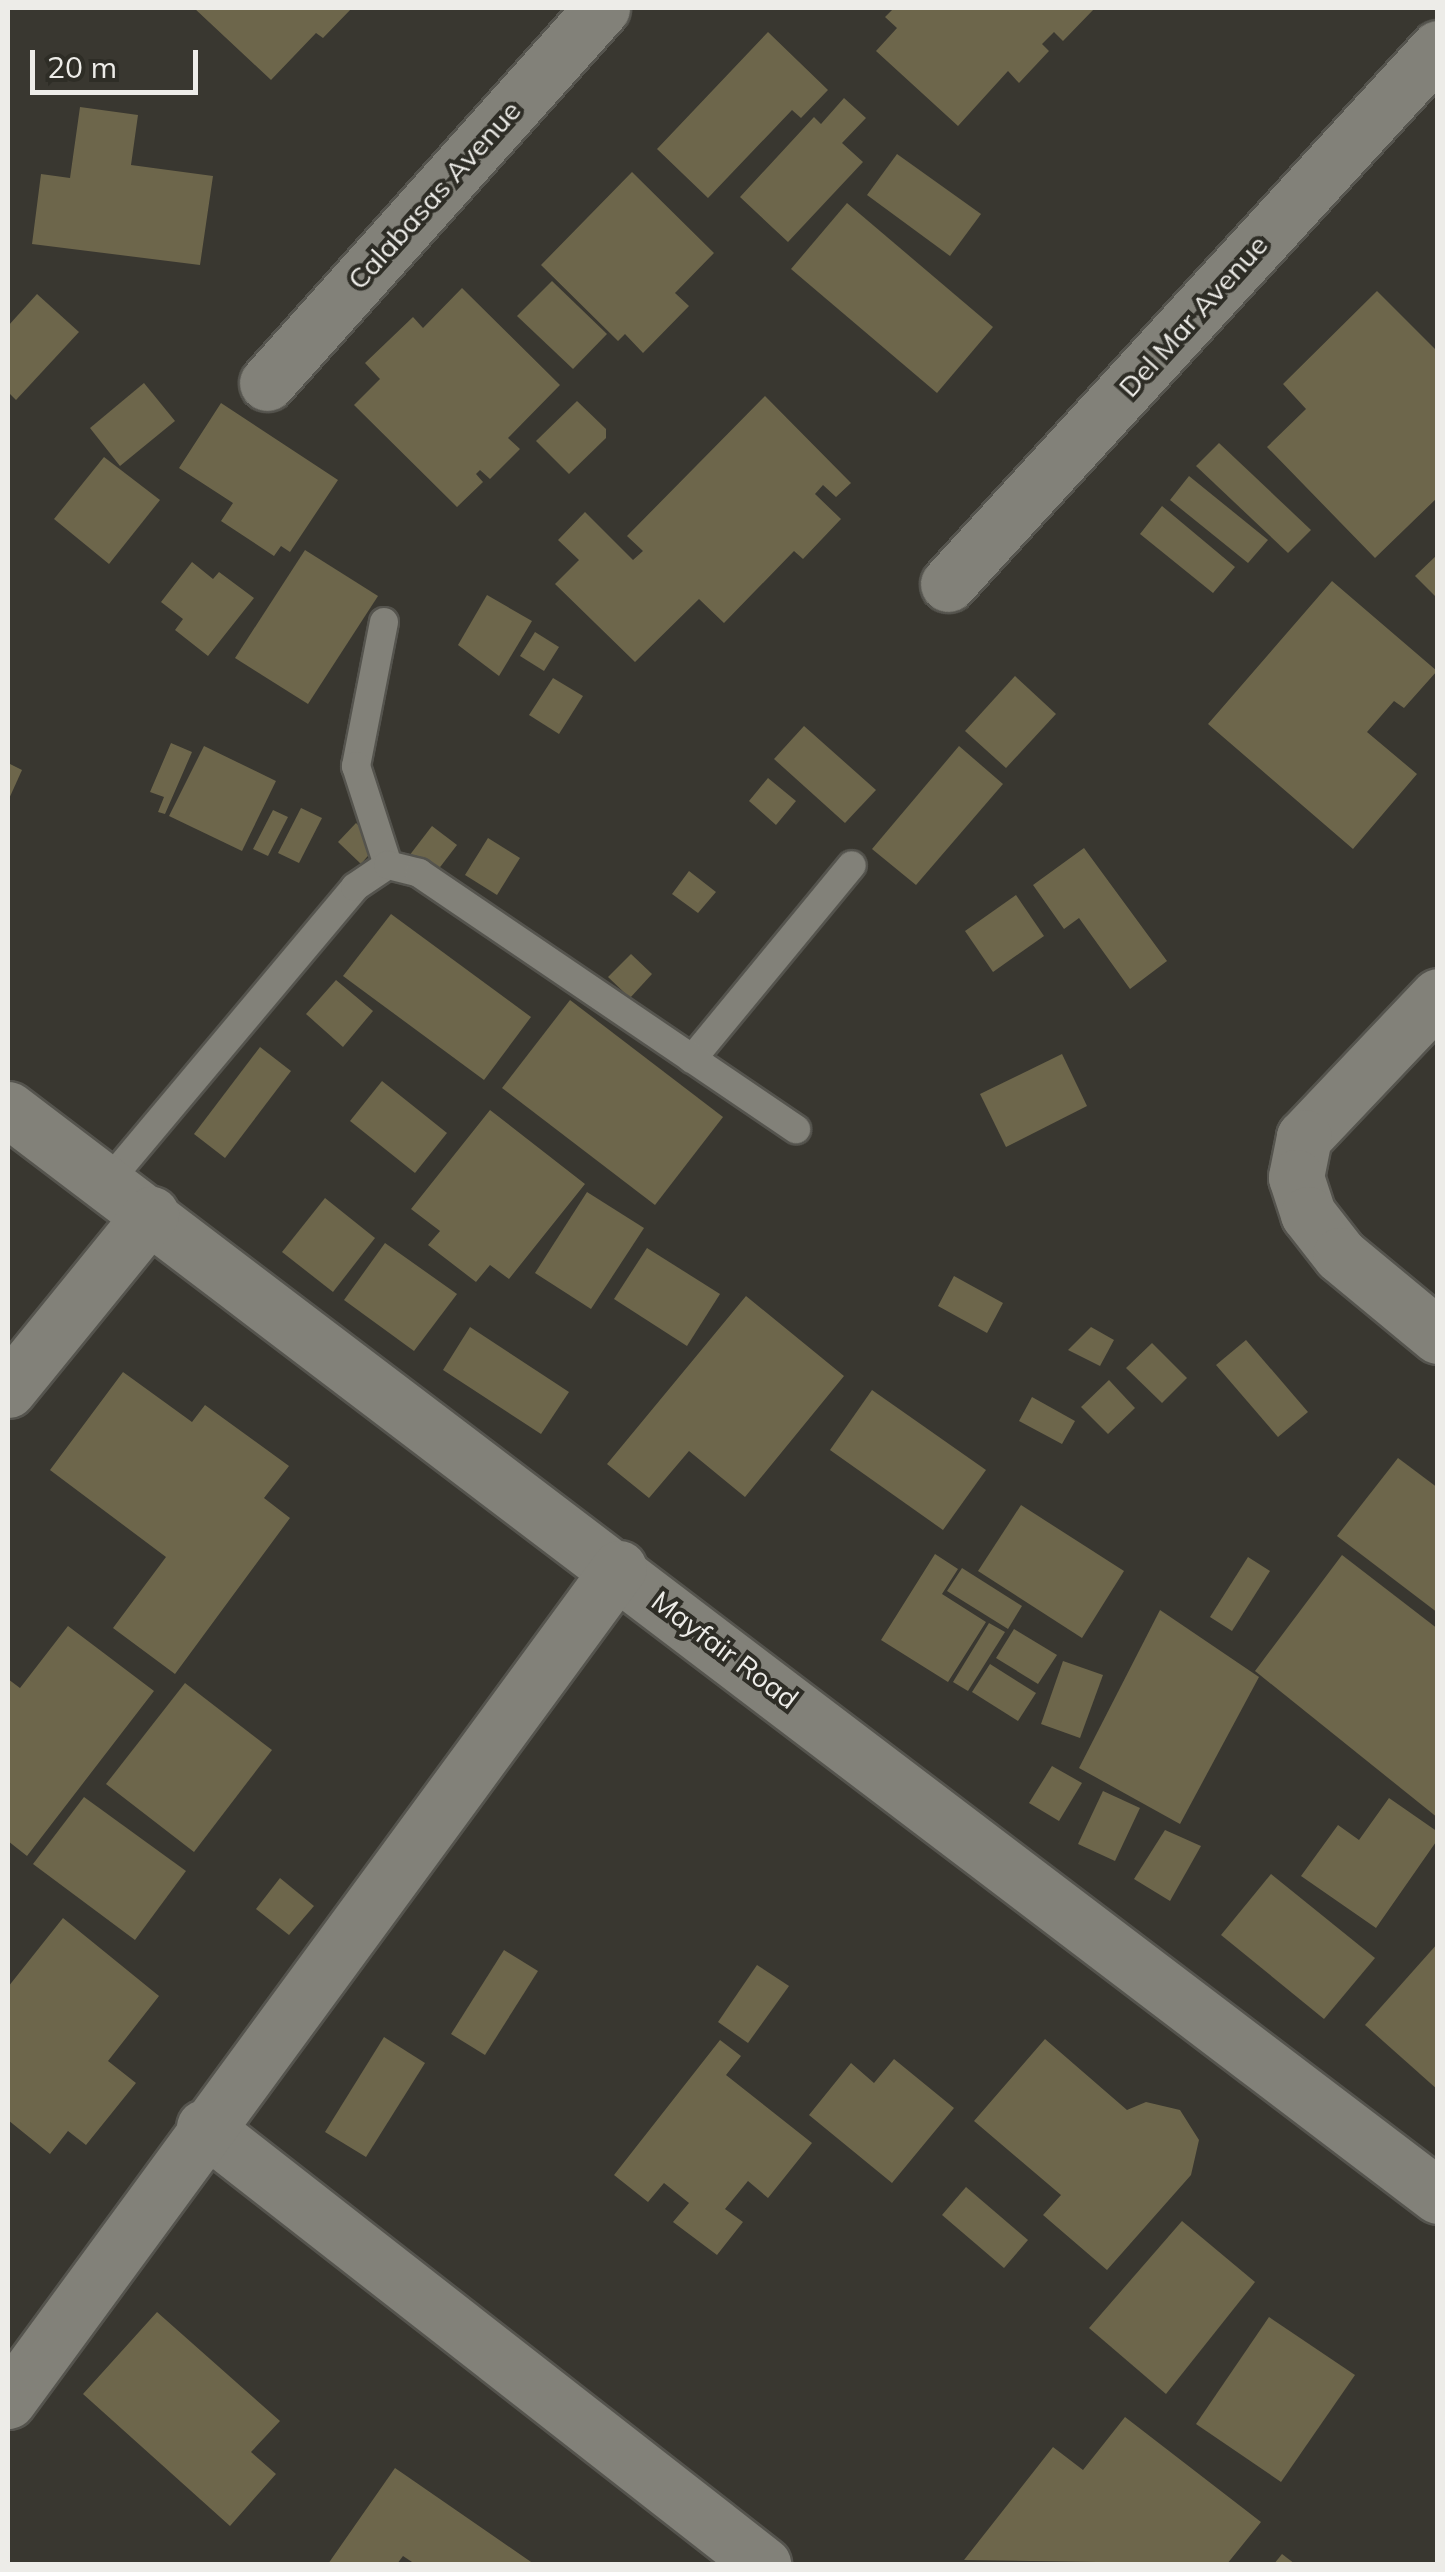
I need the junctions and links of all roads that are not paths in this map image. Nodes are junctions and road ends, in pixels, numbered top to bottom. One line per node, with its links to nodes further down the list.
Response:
1 (602, 8): 3 (street, Calabasas Avenue)
2 (1438, 48): 4 (street, Del Mar Avenue)
3 (267, 384)
4 (948, 584)
5 (384, 622): 6 (lane)
6 (388, 865): 9 (lane); 12 (lane)
7 (852, 865): 9 (lane)
8 (1438, 996): 14 (street)
9 (692, 1058): 11 (lane)
10 (8, 1110): 12 (street, Mayfair Road)
11 (796, 1129)
12 (107, 1183): 13 (street, Mayfair Road)
13 (150, 1214): 15 (street); 16 (street, Mayfair Road)
14 (1438, 1336)
15 (8, 1390)
16 (619, 1568): 17 (street); 18 (street, Mayfair Road)
17 (204, 2127): 19 (street); 20 (street)
18 (1438, 2196)
19 (8, 2401)
20 (764, 2564)

